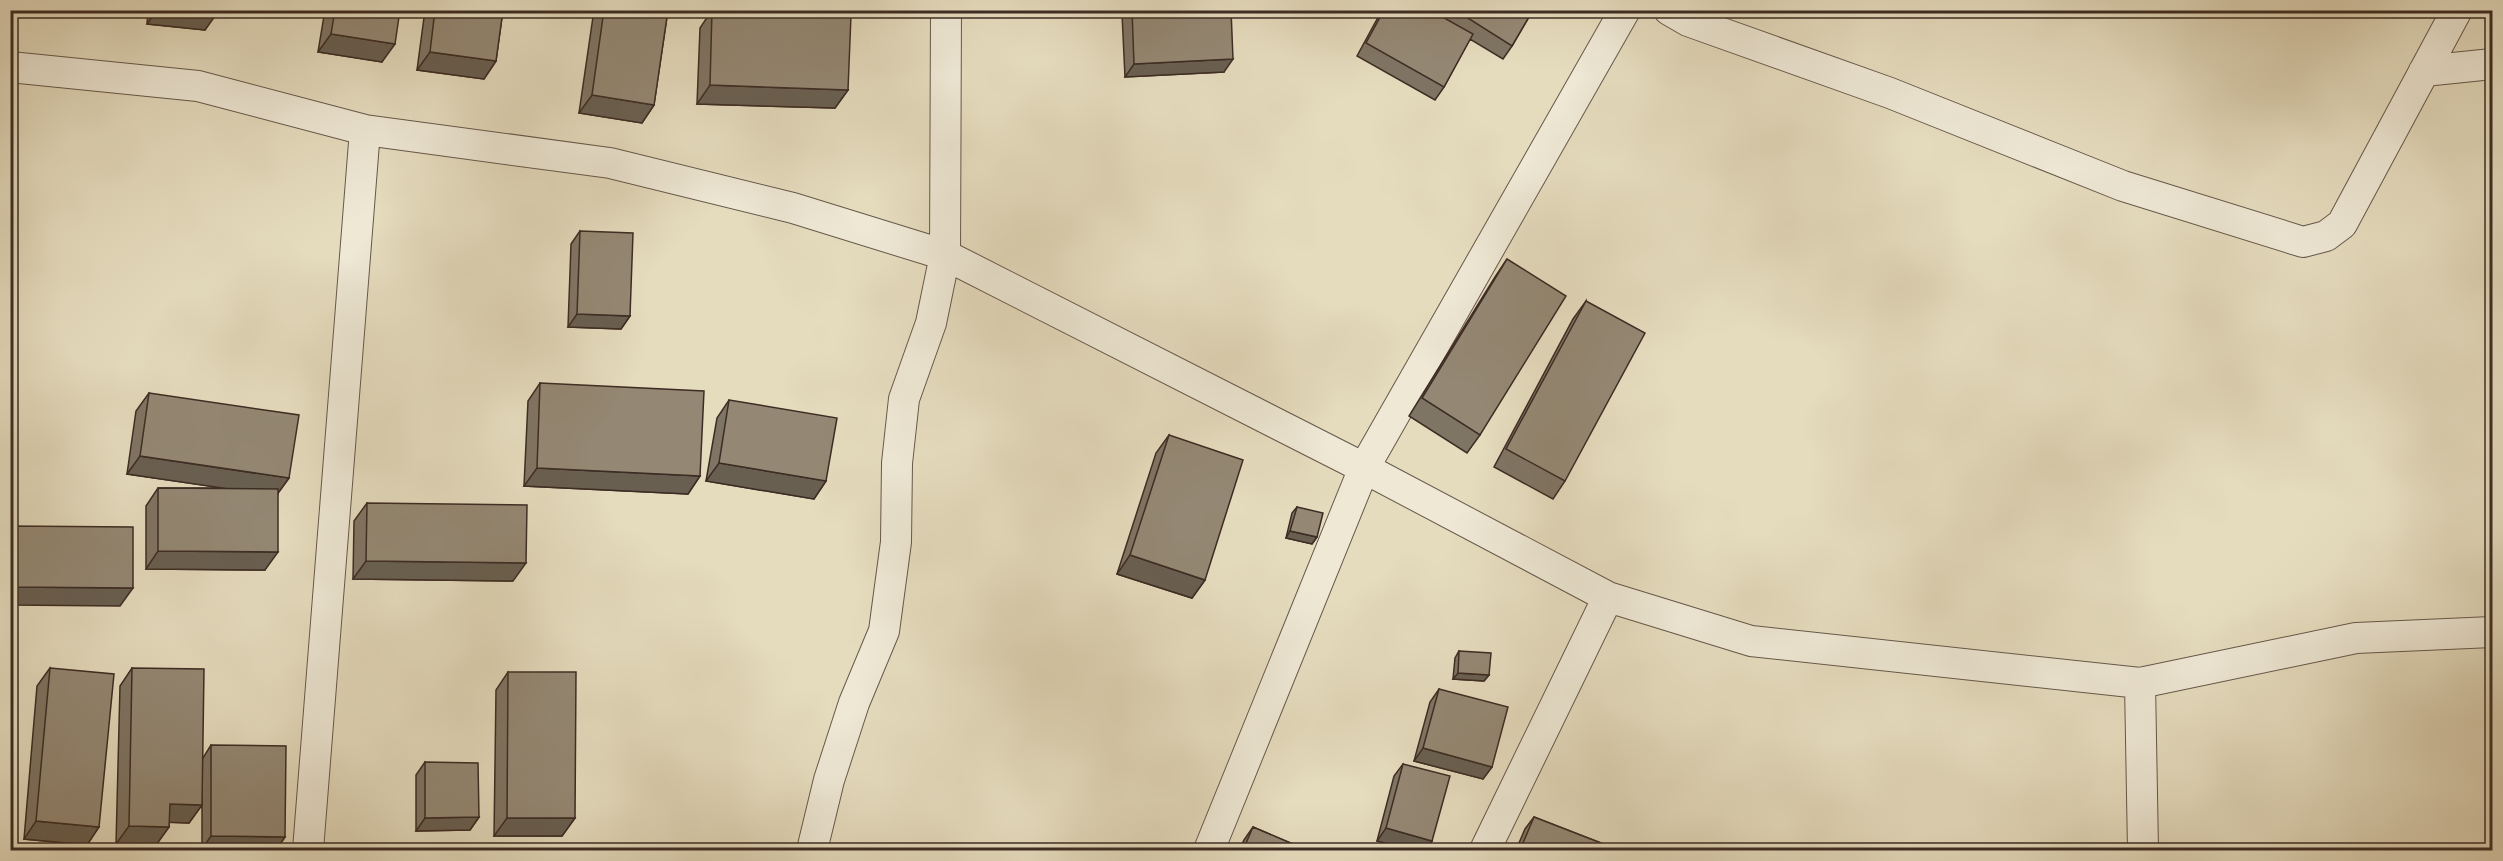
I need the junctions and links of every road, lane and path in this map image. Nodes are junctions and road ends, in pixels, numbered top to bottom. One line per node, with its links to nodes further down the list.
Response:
1 (946, 10): 9 (street)
2 (1625, 10): 10 (street)
3 (1669, 10): 7 (street)
4 (2457, 10): 7 (street)
5 (2493, 64): 7 (street)
6 (10, 67): 8 (street)
7 (2424, 71)
8 (365, 130): 9 (street); 14 (street)
9 (945, 255): 10 (street); 15 (street)
10 (1364, 468): 11 (street); 16 (street)
11 (1608, 597): 13 (street); 17 (street)
12 (2493, 632): 13 (street)
13 (2140, 683): 18 (street)
14 (308, 850)
15 (812, 850)
16 (1209, 850)
17 (1485, 850)
18 (2143, 850)

